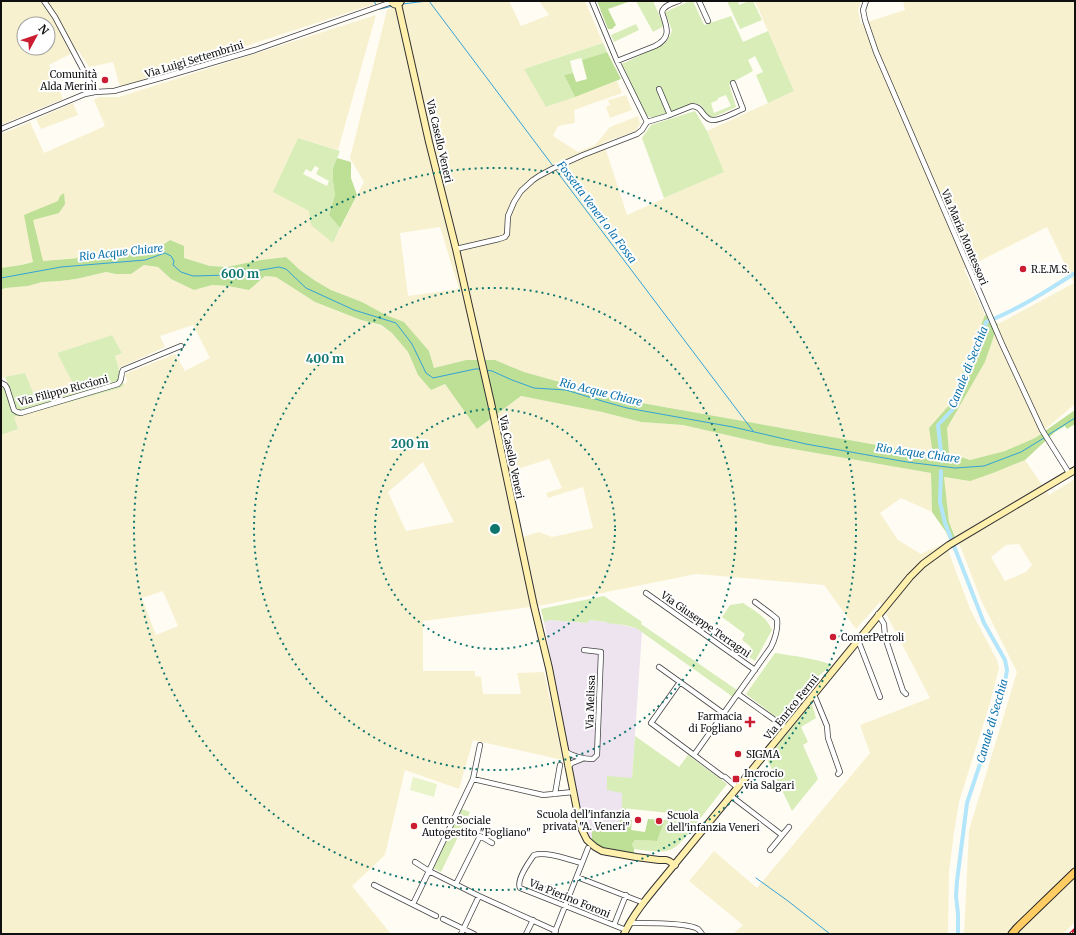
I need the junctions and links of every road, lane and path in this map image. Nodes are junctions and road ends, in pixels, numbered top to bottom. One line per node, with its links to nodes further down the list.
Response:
1 (44, 1): 12 (street)
2 (392, 1): 7 (street); 12 (street, Via Luigi Settembrini)
3 (592, 1): 9 (street)
4 (679, 1): 9 (street)
5 (699, 1): 8 (street)
6 (866, 1): 19 (street, Via Maria Montessori)
7 (399, 4): 16 (street, Via Casello Veneri)
8 (708, 22)
9 (617, 61): 14 (street)
10 (733, 83): 13 (street)
11 (660, 89): 13 (street)
12 (95, 92): 15 (street, Via Luigi Settembrini)
13 (670, 115): 14 (street)
14 (647, 122): 16 (street)
15 (1, 129)
16 (456, 249): 35 (street, Via Casello Veneri)
17 (181, 346): 18 (street, Via Filippo Riccioni)
18 (1, 383)
19 (1072, 472): 22 (street, Via Enrico Fermi)
20 (646, 593): 26 (street, Via Giuseppe Terragni)
21 (755, 602): 26 (street, Via Giuseppe Terragni)
22 (878, 614): 23 (street, Via Enrico Fermi); 29 (street)
23 (858, 640): 30 (street, Via Enrico Fermi); 31 (street)
24 (584, 650): 37 (street, Via Melissa)
25 (659, 667): 27 (street)
26 (755, 670): 28 (street, Via Giuseppe Terragni)
27 (680, 682): 32 (street); 36 (street)
28 (738, 694): 32 (street, Via Giuseppe Terragni); 33 (street)
29 (906, 694)
30 (813, 695): 33 (street, Via Enrico Fermi); 40 (street)
31 (880, 697)
32 (724, 713): 36 (street, Via Giuseppe Terragni)
33 (786, 728): 42 (street, Via Enrico Fermi)
34 (480, 745): 41 (street)
35 (566, 752): 37 (street); 39 (street, Via Casello Veneri)
36 (694, 755): 42 (street)
37 (583, 759): 39 (street, Via Melissa)
38 (560, 765): 44 (street)
39 (568, 766): 43 (street, Via Casello Veneri)
40 (838, 774)
41 (473, 779): 44 (street); 54 (street)
42 (738, 788): 45 (street, Via Enrico Fermi)
43 (573, 792): 44 (street); 53 (street, Via Casello Veneri)
44 (555, 794)
45 (731, 796): 47 (street); 53 (street, Via Enrico Fermi)
46 (789, 827): 47 (street)
47 (782, 835): 50 (street)
48 (492, 842): 57 (street)
49 (588, 848): 52 (street)
50 (770, 850)
51 (415, 862): 54 (street)
52 (582, 863): 56 (street); 63 (street, Via Pierino Foroni)
53 (672, 867): 61 (street, Via Enrico Fermi)
54 (429, 871): 57 (street); 62 (street)
55 (1075, 872): 76 (main road)
56 (577, 877): 59 (street); 63 (street)
57 (456, 884): 60 (street)
58 (374, 886): 62 (street)
59 (626, 895): 61 (street); 68 (street)
60 (479, 896): 66 (street); 69 (street)
61 (644, 903): 67 (street, Via Enrico Fermi)
62 (413, 904): 64 (street)
63 (565, 906): 68 (street, Via Pierino Foroni); 70 (street)
64 (436, 916)
65 (443, 919): 69 (street)
66 (533, 920): 70 (street); 74 (street)
67 (630, 923): 71 (street, Via Enrico Fermi); 75 (street)
68 (614, 925): 71 (street, Via Pierino Foroni)
69 (464, 929): 72 (street); 73 (street)
70 (555, 932)
71 (625, 932)
72 (461, 934)
73 (474, 934)
74 (526, 934)
75 (702, 934)
76 (1012, 934)

